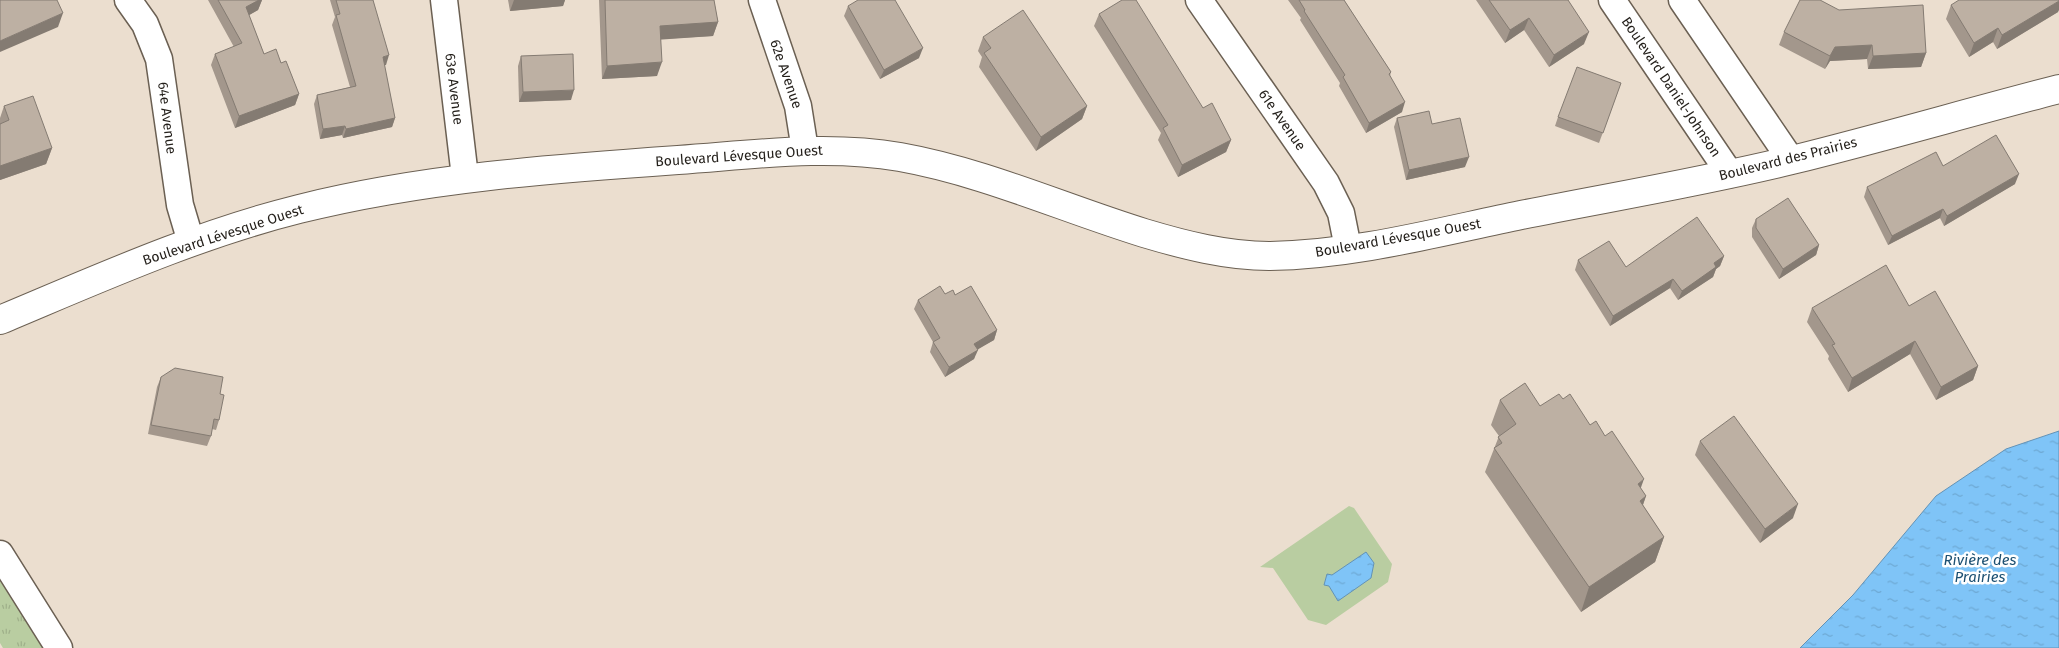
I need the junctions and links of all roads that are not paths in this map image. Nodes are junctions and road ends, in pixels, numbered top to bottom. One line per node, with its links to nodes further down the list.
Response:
1 (128, 0): 13 (street, 64e Avenue)
2 (444, 0): 11 (street, 63e Avenue)
3 (762, 0): 8 (street, 62e Avenue)
4 (1199, 0): 14 (street, 61e Avenue)
5 (1612, 0): 10 (street, Boulevard Daniel-Johnson)
6 (1682, 0): 9 (street)
7 (2059, 89): 9 (street, Boulevard des Prairies)
8 (805, 150): 11 (street, Boulevard Lévesque Ouest); 14 (street, Boulevard Lévesque Ouest)
9 (1791, 160): 10 (street, Boulevard des Prairies)
10 (1730, 174): 12 (street, Boulevard des Prairies)
11 (465, 177): 13 (street, Boulevard Lévesque Ouest)
12 (1515, 216): 14 (street, Boulevard Lévesque Ouest)
13 (191, 242): 15 (street, Boulevard Lévesque Ouest)
14 (1348, 248)
15 (0, 320)
16 (0, 554): 17 (street)
17 (59, 648)

